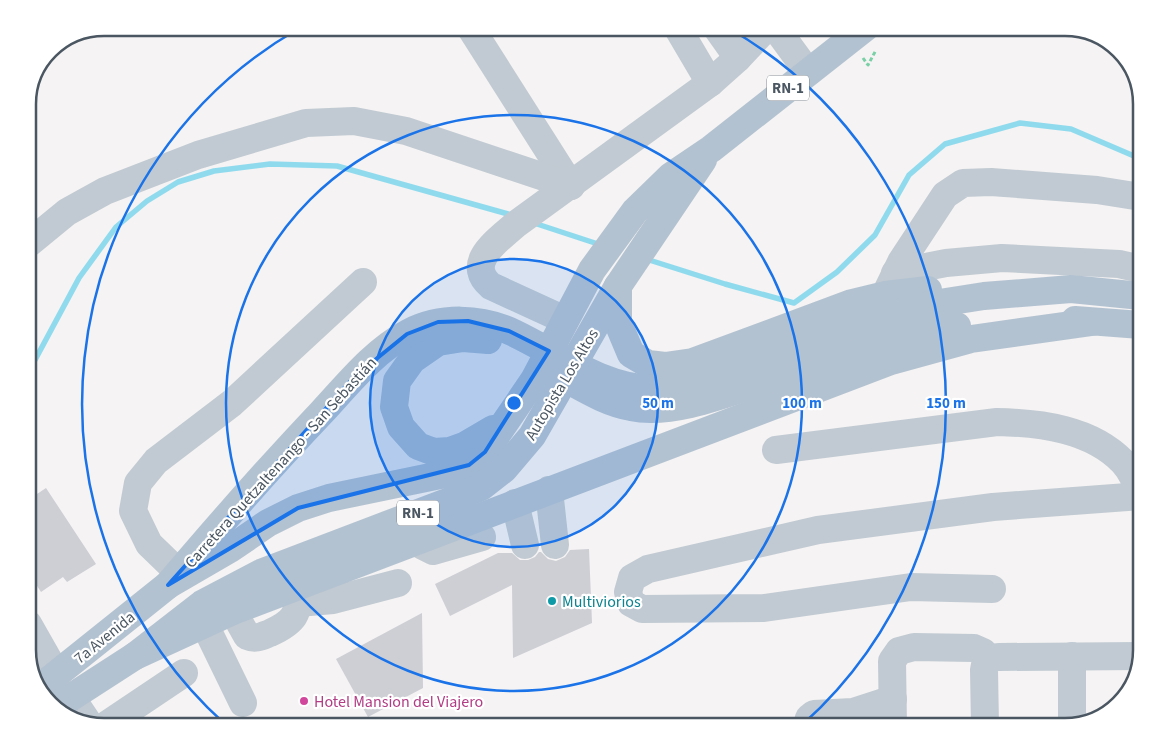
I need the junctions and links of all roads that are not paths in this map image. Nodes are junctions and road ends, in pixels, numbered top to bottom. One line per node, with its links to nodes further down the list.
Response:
1 (475, 36): 11 (street)
2 (682, 36): 9 (street)
3 (722, 36): 7 (street)
4 (759, 36): 7 (street)
5 (781, 36): 8 (street)
6 (855, 36): 8 (main road, Autopista Los Altos / RN-1)
7 (738, 58): 9 (street)
8 (808, 72): 10 (main road, Autopista Los Altos / RN-1)
9 (710, 83): 11 (street)
10 (711, 149): 16 (main road, Autopista Los Altos / RN-1); 20 (main road, Autopista Los Altos / RN-1)
11 (571, 186): 13 (street); 20 (street)
12 (1133, 196): 17 (street)
13 (36, 237)
14 (1133, 267): 17 (street)
15 (363, 282): 35 (street)
16 (619, 284): 17 (main road); 41 (main road, Autopista Los Altos / RN-1)
17 (890, 284): 18 (main road)
18 (1071, 290): 19 (main road, Carretera Quetzaltenango - San Sebastián); 24 (main road, Carretera Quetzaltenango - San Sebastián)
19 (1133, 295)
20 (565, 320): 25 (main road, Autopista Los Altos / RN-1)
21 (1092, 322): 22 (main road, Carretera Quetzaltenango - San Sebastián); 24 (main road, Carretera Quetzaltenango - San Sebastián); 28 (main road)
22 (1133, 325)
23 (533, 350): 24 (main road, Carretera Quetzaltenango - San Sebastián); 25 (main road, Carretera Quetzaltenango - San Sebastián); 35 (main road, Carretera Quetzaltenango - San Sebastián)
24 (591, 383)
25 (507, 420): 35 (main road, Autopista Los Altos / RN-1)
26 (776, 450): 27 (street)
27 (1133, 476)
28 (549, 490): 30 (main road); 33 (street)
29 (1133, 497): 37 (street)
30 (515, 502): 32 (main road); 34 (street)
31 (482, 537): 32 (street)
32 (421, 538): 38 (main road)
33 (555, 544)
34 (525, 545)
35 (173, 579): 46 (main road, 7a Avenida / RN-1)
36 (398, 583): 38 (street)
37 (992, 589)
38 (295, 595): 39 (main road)
39 (205, 625): 41 (main road); 48 (street)
40 (36, 643): 46 (street)
41 (135, 656): 46 (main road, 7a Avenida / RN-1)
42 (1072, 656): 43 (street); 44 (street); 50 (street)
43 (1132, 656)
44 (987, 661): 47 (street); 54 (street)
45 (184, 672): 51 (street)
46 (56, 692): 49 (street)
47 (893, 700): 52 (street); 53 (street)
48 (243, 702)
49 (78, 712)
50 (1072, 717)
51 (117, 718)
52 (809, 718)
53 (893, 718)
54 (985, 718)

